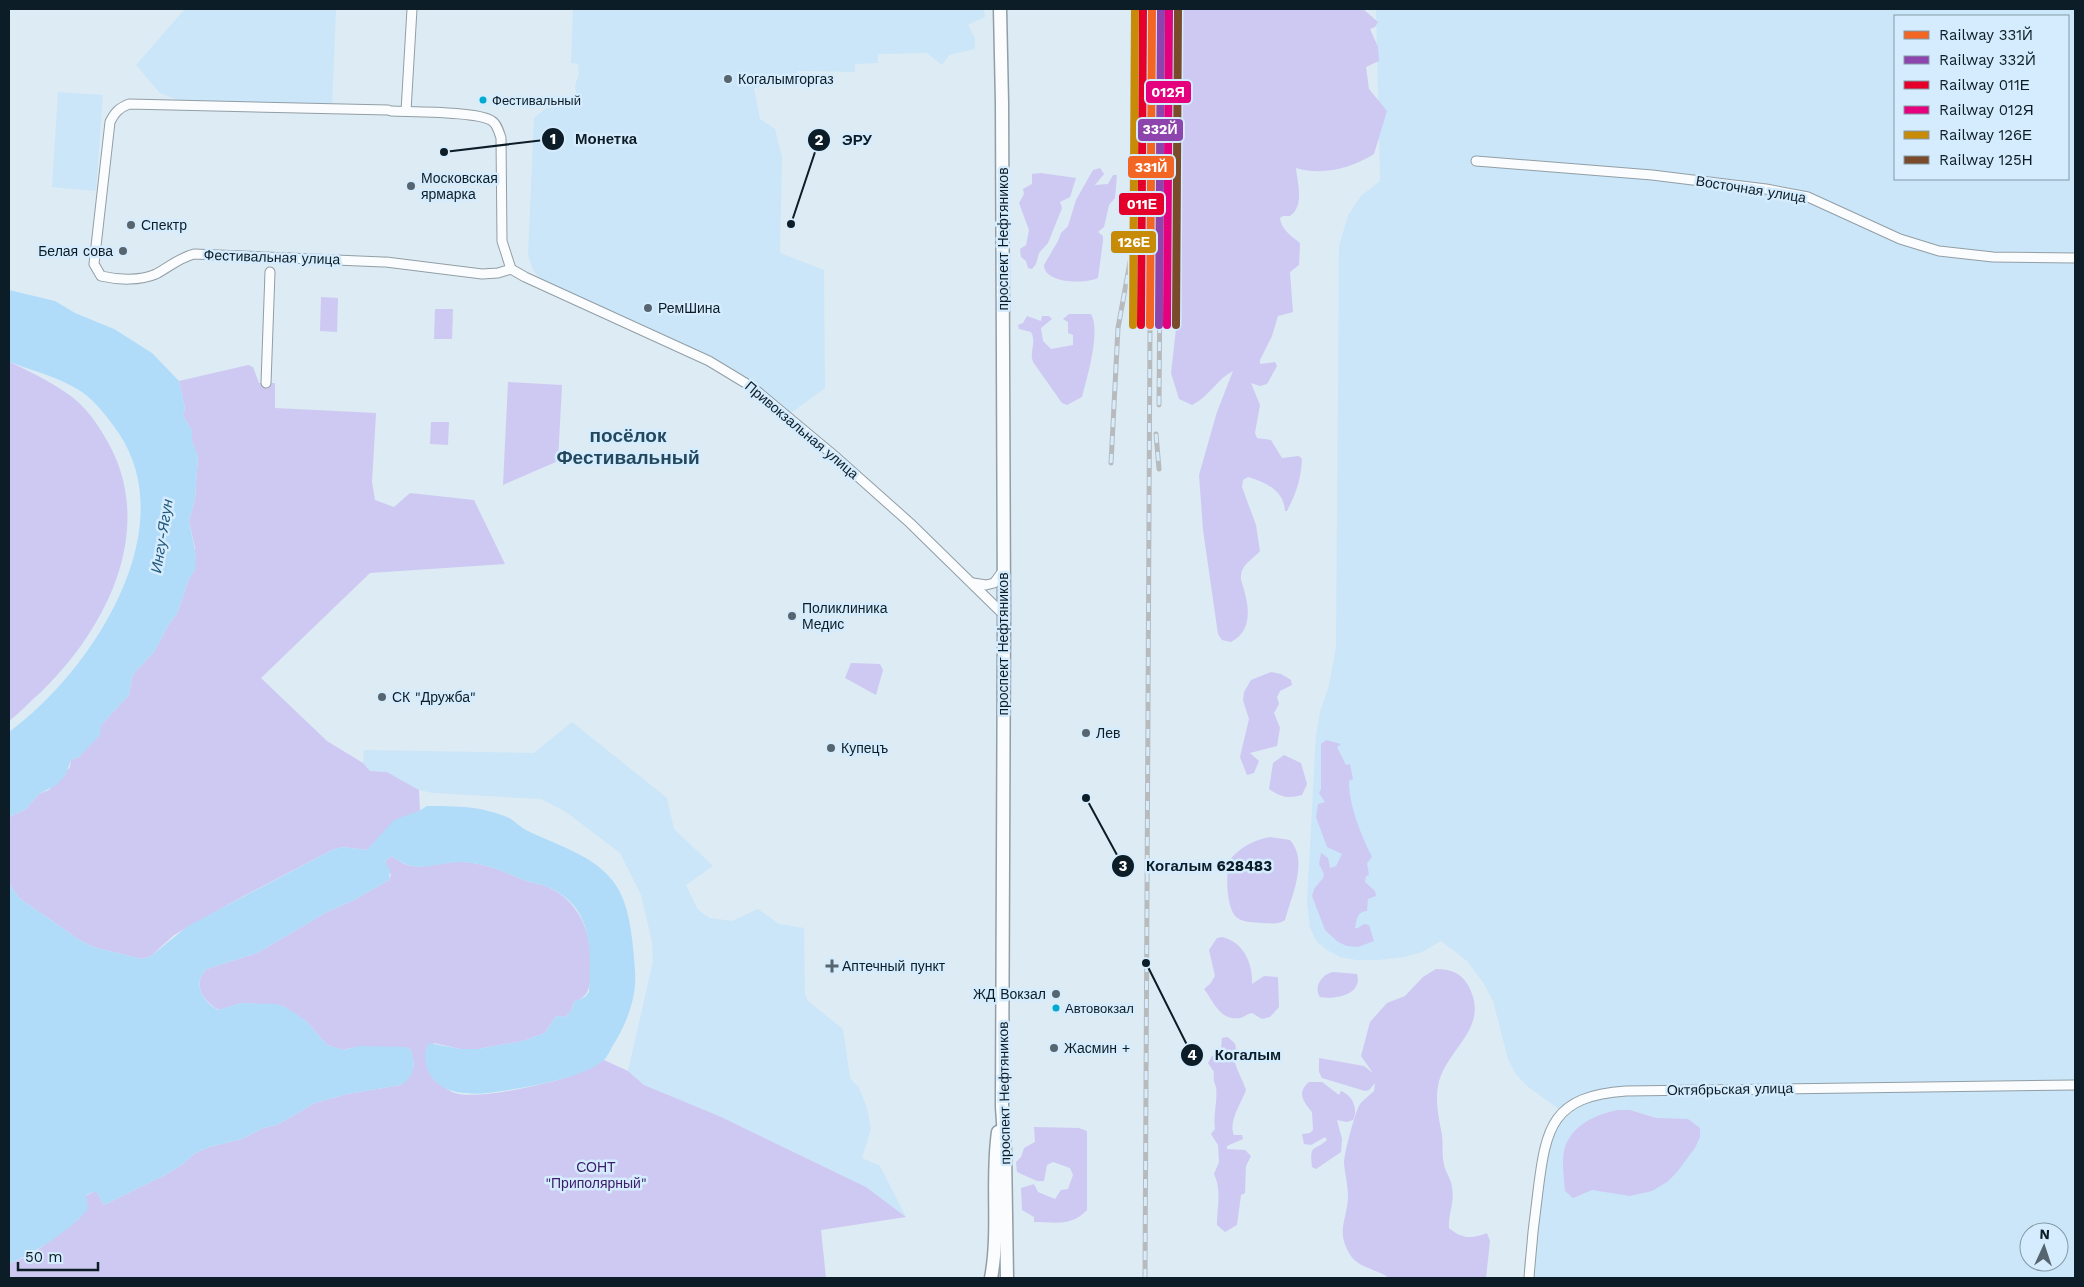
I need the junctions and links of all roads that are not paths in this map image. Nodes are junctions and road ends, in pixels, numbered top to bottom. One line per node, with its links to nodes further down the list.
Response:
1 (412, 9): 3 (street)
2 (1000, 9): 9 (main road, проспект Нефтяников)
3 (406, 111): 5 (street, Фестивальная улица); 7 (street)
4 (1476, 161): 6 (street, Восточная улица)
5 (270, 257): 7 (street, Фестивальная улица); 8 (street)
6 (2075, 258)
7 (511, 269): 10 (street, Привокзальная улица)
8 (266, 383)
9 (1003, 571): 10 (street); 11 (main road, проспект Нефтяников)
10 (973, 583): 11 (street, Привокзальная улица)
11 (1004, 615): 13 (main road, проспект Нефтяников)
12 (2075, 1085): 16 (street, Октябрьская улица)
13 (1002, 1107): 14 (main road); 15 (main road, проспект Нефтяников)
14 (992, 1278)
15 (1007, 1278)
16 (1529, 1278)

